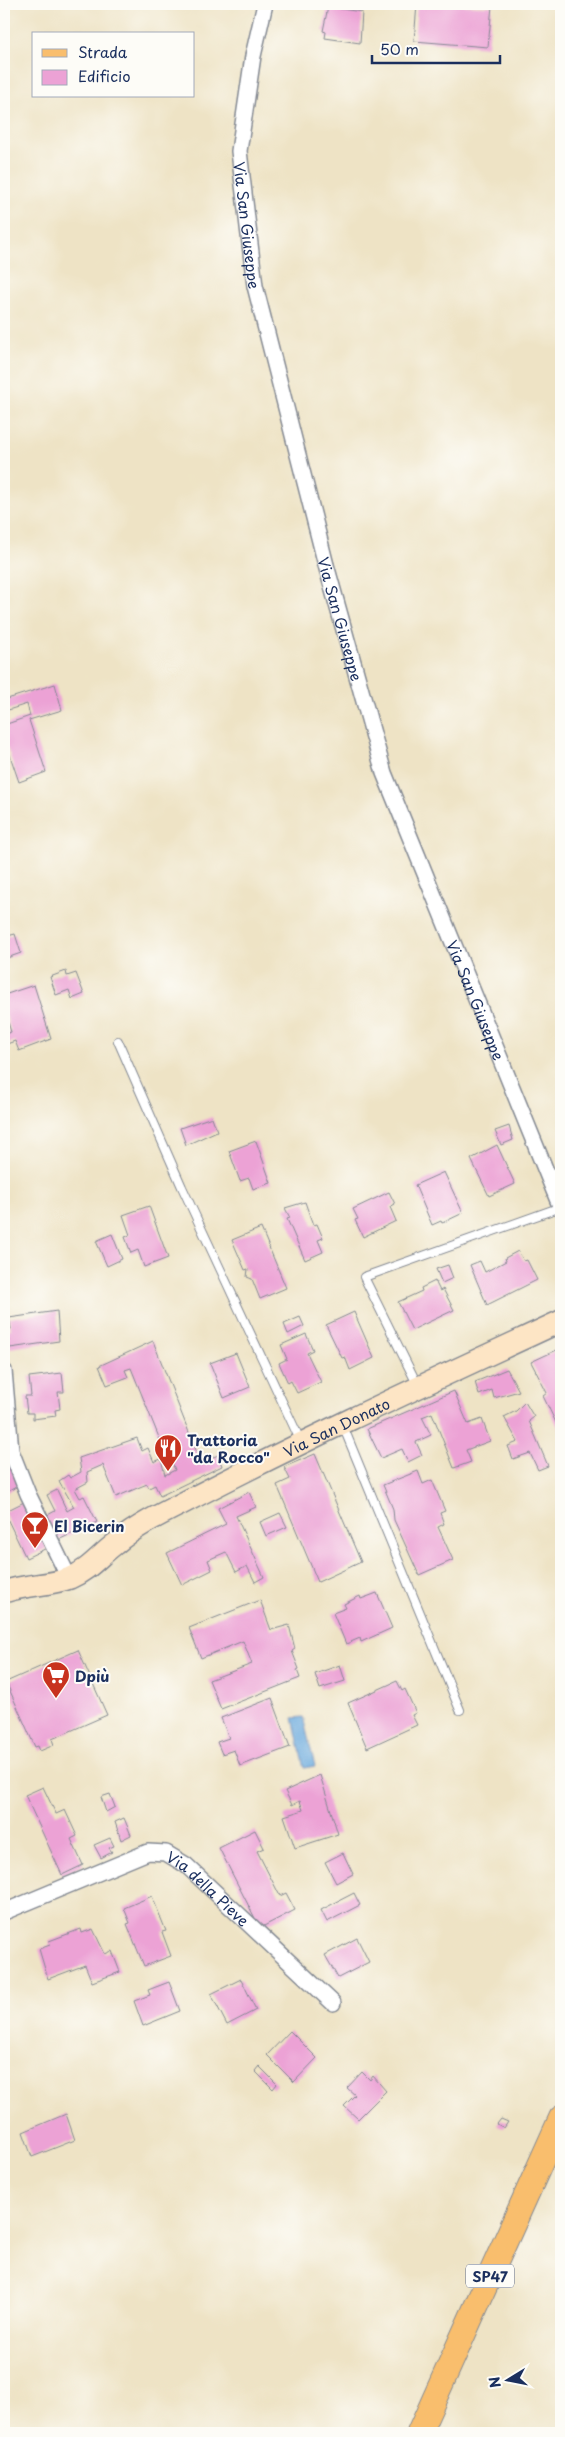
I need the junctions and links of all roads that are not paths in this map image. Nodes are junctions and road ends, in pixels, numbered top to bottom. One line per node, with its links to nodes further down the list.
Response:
1 (265, 4): 3 (street, Via San Giuseppe)
2 (118, 1041): 8 (lane)
3 (561, 1208): 6 (lane)
4 (561, 1322): 6 (street, Via San Donato)
5 (4, 1371): 9 (street)
6 (418, 1387): 7 (street, Via San Donato)
7 (342, 1424): 8 (street, Via San Donato); 11 (lane)
8 (302, 1444): 9 (street, Via San Donato)
9 (69, 1578): 10 (street, Via San Donato)
10 (4, 1592)
11 (460, 1710)
12 (4, 1912): 13 (street, Via della Pieve)
13 (333, 2003)
14 (561, 2118): 15 (main road, SP47)
15 (419, 2433)

